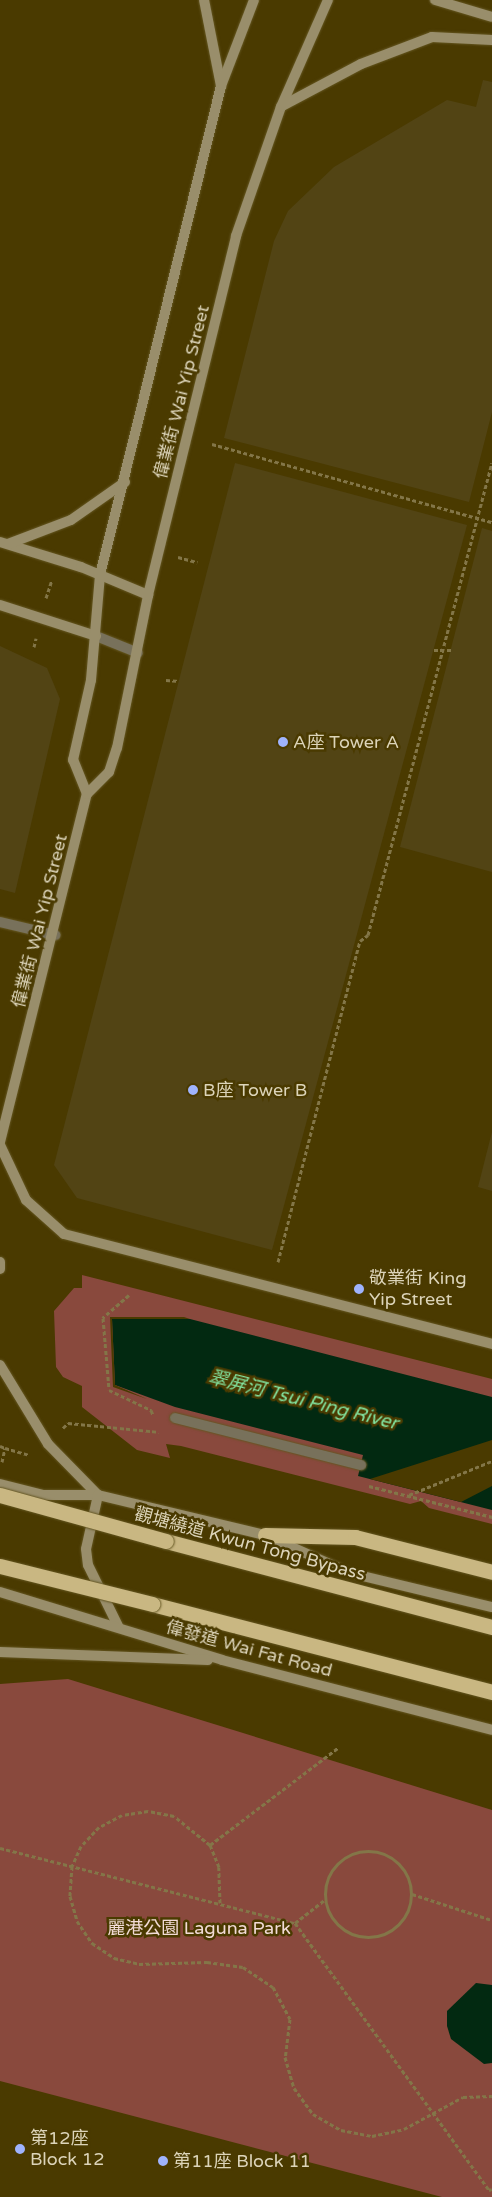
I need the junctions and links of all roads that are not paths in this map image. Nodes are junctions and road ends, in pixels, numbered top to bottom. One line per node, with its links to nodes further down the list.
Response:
1 (204, 0): 7 (main road)
2 (254, 0): 7 (main road, 偉業街 Wai Yip Street)
3 (328, 0): 8 (main road, 偉業街 Wai Yip Street)
4 (435, 0): 5 (main road)
5 (492, 17)
6 (492, 40): 8 (main road)
7 (221, 86): 9 (main road, 偉業街 Wai Yip Street)
8 (281, 107): 12 (main road, 偉業街 Wai Yip Street)
9 (125, 482): 10 (main road); 11 (main road, 偉業街 Wai Yip Street)
10 (4, 542): 11 (main road)
11 (100, 575): 12 (main road); 14 (main road, 偉業街 Wai Yip Street)
12 (148, 595): 15 (main road, 偉業街 Wai Yip Street)
13 (0, 605): 14 (main road)
14 (96, 636): 15 (street); 16 (main road, 偉業街 Wai Yip Street)
15 (138, 653): 16 (main road, 偉業街 Wai Yip Street)
16 (87, 794): 18 (main road, 偉業街 Wai Yip Street)
17 (0, 922): 18 (street)
18 (55, 935): 19 (main road, 偉業街 Wai Yip Street)
19 (0, 1144): 22 (main road)
20 (0, 1262): 21 (main road)
21 (0, 1269)
22 (492, 1344)
23 (0, 1365): 28 (main road)
24 (175, 1418): 25 (street)
25 (361, 1465)
26 (0, 1484): 28 (main road)
27 (0, 1495): 34 (highway, 觀塘繞道 Kwun Tong Bypass, bridge)
28 (98, 1495): 29 (main road); 35 (main road)
29 (265, 1535): 31 (highway); 33 (main road)
30 (0, 1566): 38 (highway, bridge)
31 (492, 1572)
32 (0, 1592): 35 (main road, 偉發道 Wai Fat Road)
33 (492, 1607)
34 (492, 1627)
35 (119, 1628): 37 (main road, 偉發道 Wai Fat Road)
36 (0, 1652): 37 (main road)
37 (222, 1660): 39 (main road, 偉發道 Wai Fat Road)
38 (492, 1692)
39 (492, 1730)

